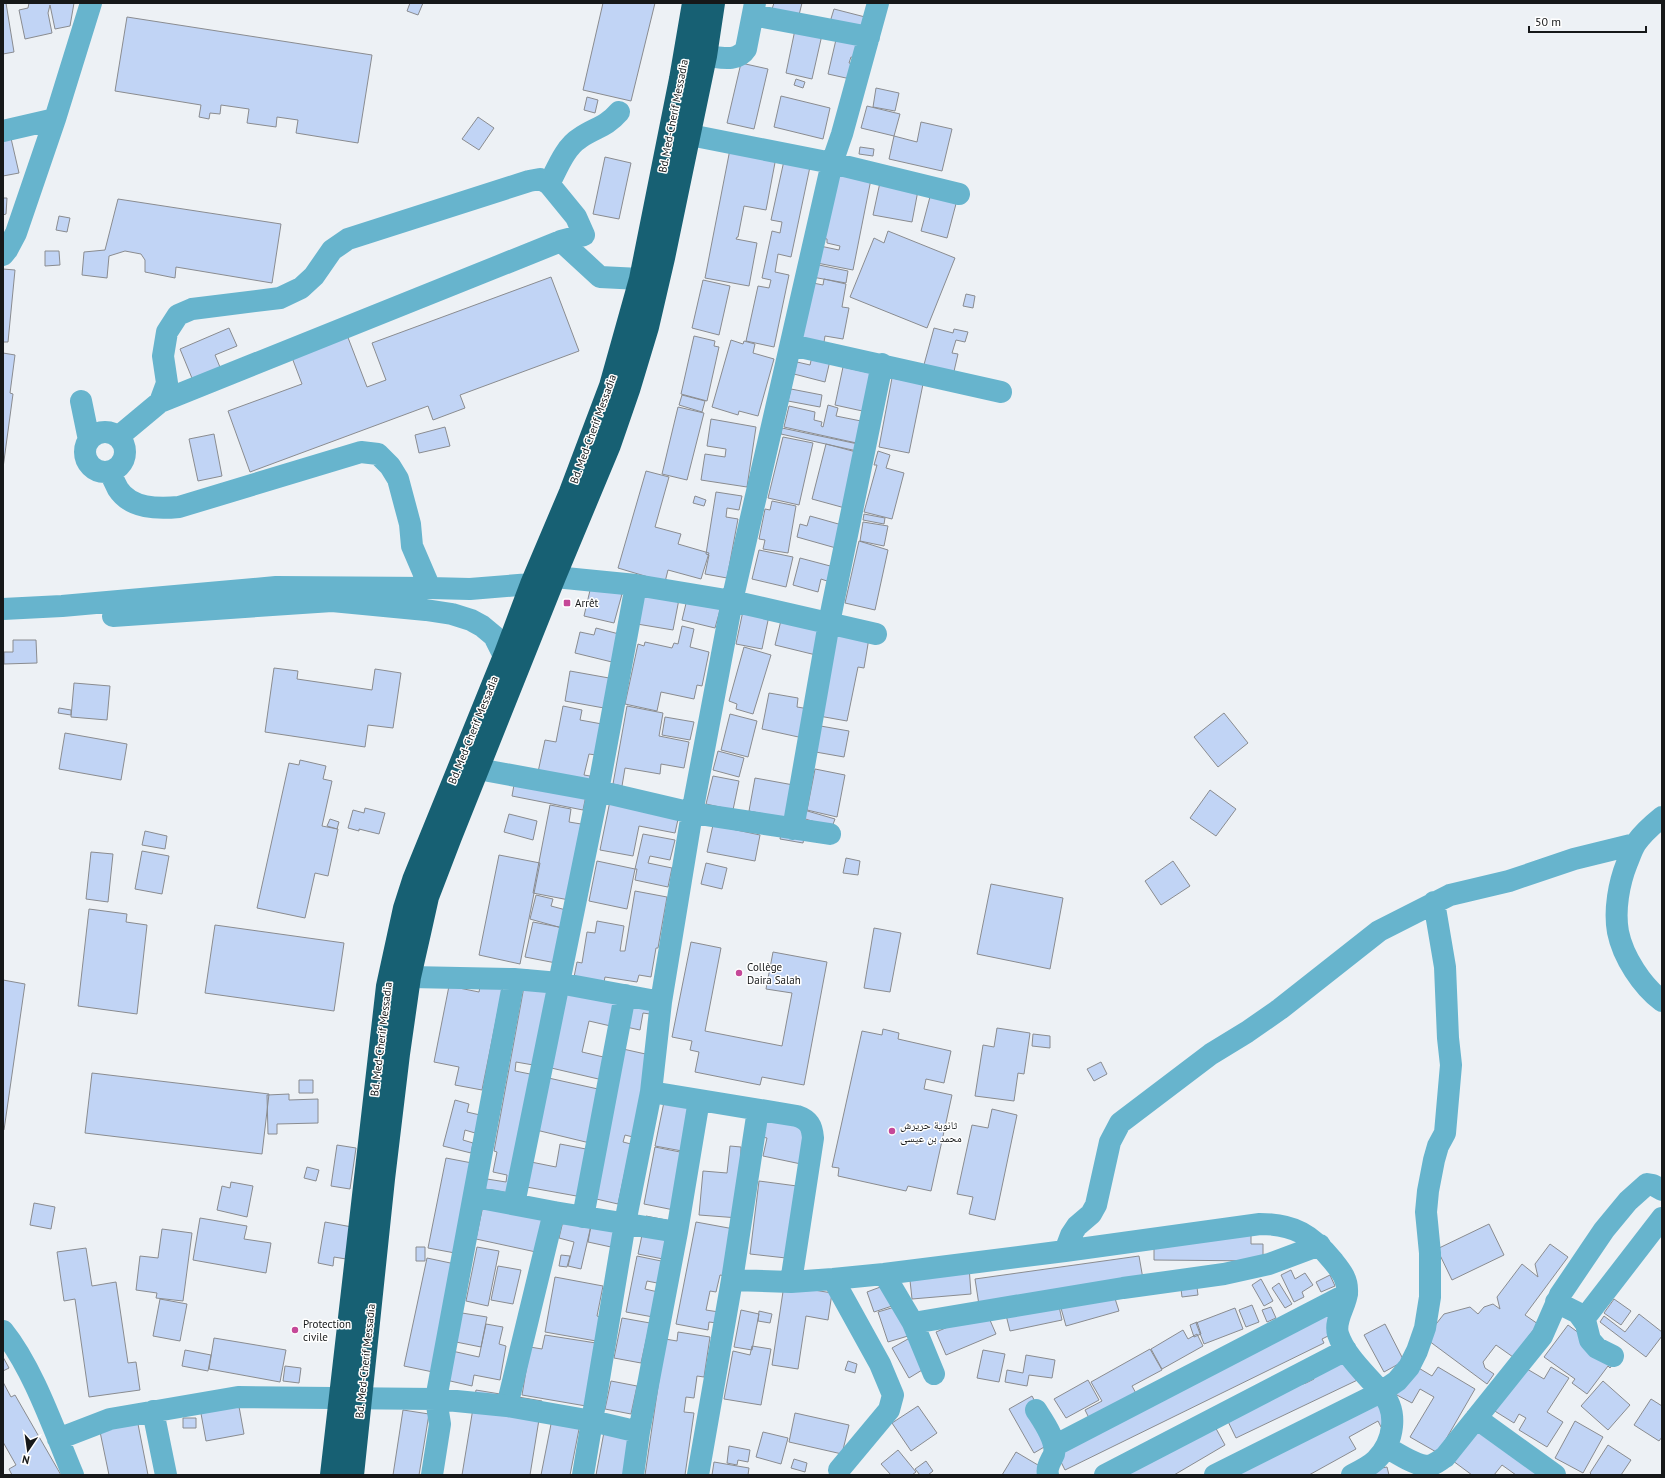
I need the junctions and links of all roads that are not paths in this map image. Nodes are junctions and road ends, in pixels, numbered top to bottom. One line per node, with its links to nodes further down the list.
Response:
1 (91, 3): 9 (street)
2 (693, 3): 17 (highway, Bd. Med-Cherif Messadia)
3 (714, 3): 7 (highway, Bd. Med-Cherif Messadia)
4 (878, 3): 6 (street)
5 (754, 9): 6 (street); 7 (street)
6 (869, 37): 12 (street)
7 (706, 56): 11 (highway, Bd. Med-Cherif Messadia)
8 (619, 112): 13 (street)
9 (55, 119): 10 (street); 16 (street)
10 (3, 131)
11 (690, 135): 12 (street); 26 (highway, Bd. Med-Cherif Messadia)
12 (832, 163): 14 (street); 18 (street)
13 (549, 184): 15 (street); 22 (street)
14 (959, 194)
15 (561, 241): 17 (street); 22 (street)
16 (3, 255)
17 (640, 279): 26 (highway, Bd. Med-Cherif Messadia)
18 (790, 345): 19 (street); 29 (street)
19 (882, 364): 20 (street); 32 (street)
20 (1001, 392)
21 (81, 401): 24 (street)
22 (160, 402): 23 (street)
23 (118, 437): 24 (street); 25 (street)
24 (89, 440): 25 (street)
25 (110, 472): 28 (street)
26 (541, 577): 27 (street); 28 (street); 34 (highway, Bd. Med-Cherif Messadia); 35 (highway, Bd. Med-Cherif Messadia)
27 (636, 585): 29 (street); 36 (street)
28 (430, 588): 30 (street)
29 (732, 601): 32 (street); 37 (street)
30 (3, 609)
31 (3, 622): 34 (street)
32 (829, 623): 33 (street); 39 (street)
33 (876, 634)
34 (504, 656): 75 (highway, Bd. Med-Cherif Messadia)
35 (478, 769): 36 (street); 43 (highway, Bd. Med-Cherif Messadia)
36 (598, 791): 37 (street); 45 (street)
37 (692, 813): 39 (street); 48 (street)
38 (1662, 817): 41 (street)
39 (793, 829): 40 (street)
40 (830, 834)
41 (1635, 844): 42 (street); 47 (street)
42 (1434, 902): 61 (street); 74 (street)
43 (410, 978): 44 (street); 76 (highway, Bd. Med-Cherif Messadia)
44 (514, 979): 45 (street); 53 (street)
45 (559, 983): 46 (street); 54 (street)
46 (625, 995): 48 (street); 56 (street)
47 (1662, 1001)
48 (661, 1002): 49 (street)
49 (650, 1092): 50 (street); 58 (street)
50 (699, 1100): 51 (street); 59 (street)
51 (758, 1110): 64 (street); 65 (street)
52 (1662, 1190): 67 (street)
53 (474, 1197): 54 (street); 77 (street)
54 (514, 1204): 55 (street)
55 (554, 1212): 56 (street); 78 (street)
56 (582, 1216): 58 (street)
57 (1662, 1218): 68 (street)
58 (625, 1223): 59 (street); 82 (street)
59 (677, 1232): 83 (street)
60 (1320, 1245): 61 (street); 66 (street); 69 (street)
61 (1065, 1251): 62 (street)
62 (884, 1274): 63 (street); 69 (street)
63 (833, 1278): 65 (street); 87 (street)
64 (732, 1280): 65 (street); 95 (street)
65 (791, 1282)
66 (1347, 1294): 71 (street); 85 (street)
67 (1556, 1302): 68 (street); 81 (street)
68 (1584, 1319): 72 (street)
69 (913, 1323): 73 (street)
70 (3, 1331): 84 (street)
71 (1346, 1350): 74 (street); 97 (street)
72 (1613, 1356)
73 (934, 1374)
74 (1381, 1392): 86 (street); 98 (street)
75 (339, 1397): 76 (street); 80 (street); 90 (highway, Bd. Med-Cherif Messadia)
76 (361, 1397): 77 (street); 91 (highway, Bd. Med-Cherif Messadia)
77 (436, 1399): 78 (street); 92 (street)
78 (507, 1406): 82 (street)
79 (1036, 1410): 85 (street)
80 (153, 1411): 84 (street); 89 (street)
81 (1476, 1418): 86 (street); 100 (street)
82 (592, 1421): 83 (street); 93 (street)
83 (639, 1432): 94 (street)
84 (58, 1439): 88 (street)
85 (1054, 1446): 96 (street)
86 (1386, 1447): 99 (street)
87 (839, 1470)
88 (72, 1475)
89 (166, 1475)
90 (331, 1475)
91 (353, 1475)
92 (432, 1475)
93 (583, 1475)
94 (633, 1475)
95 (698, 1475)
96 (1048, 1475)
97 (1105, 1475)
98 (1215, 1475)
99 (1352, 1475)
100 (1555, 1475)

